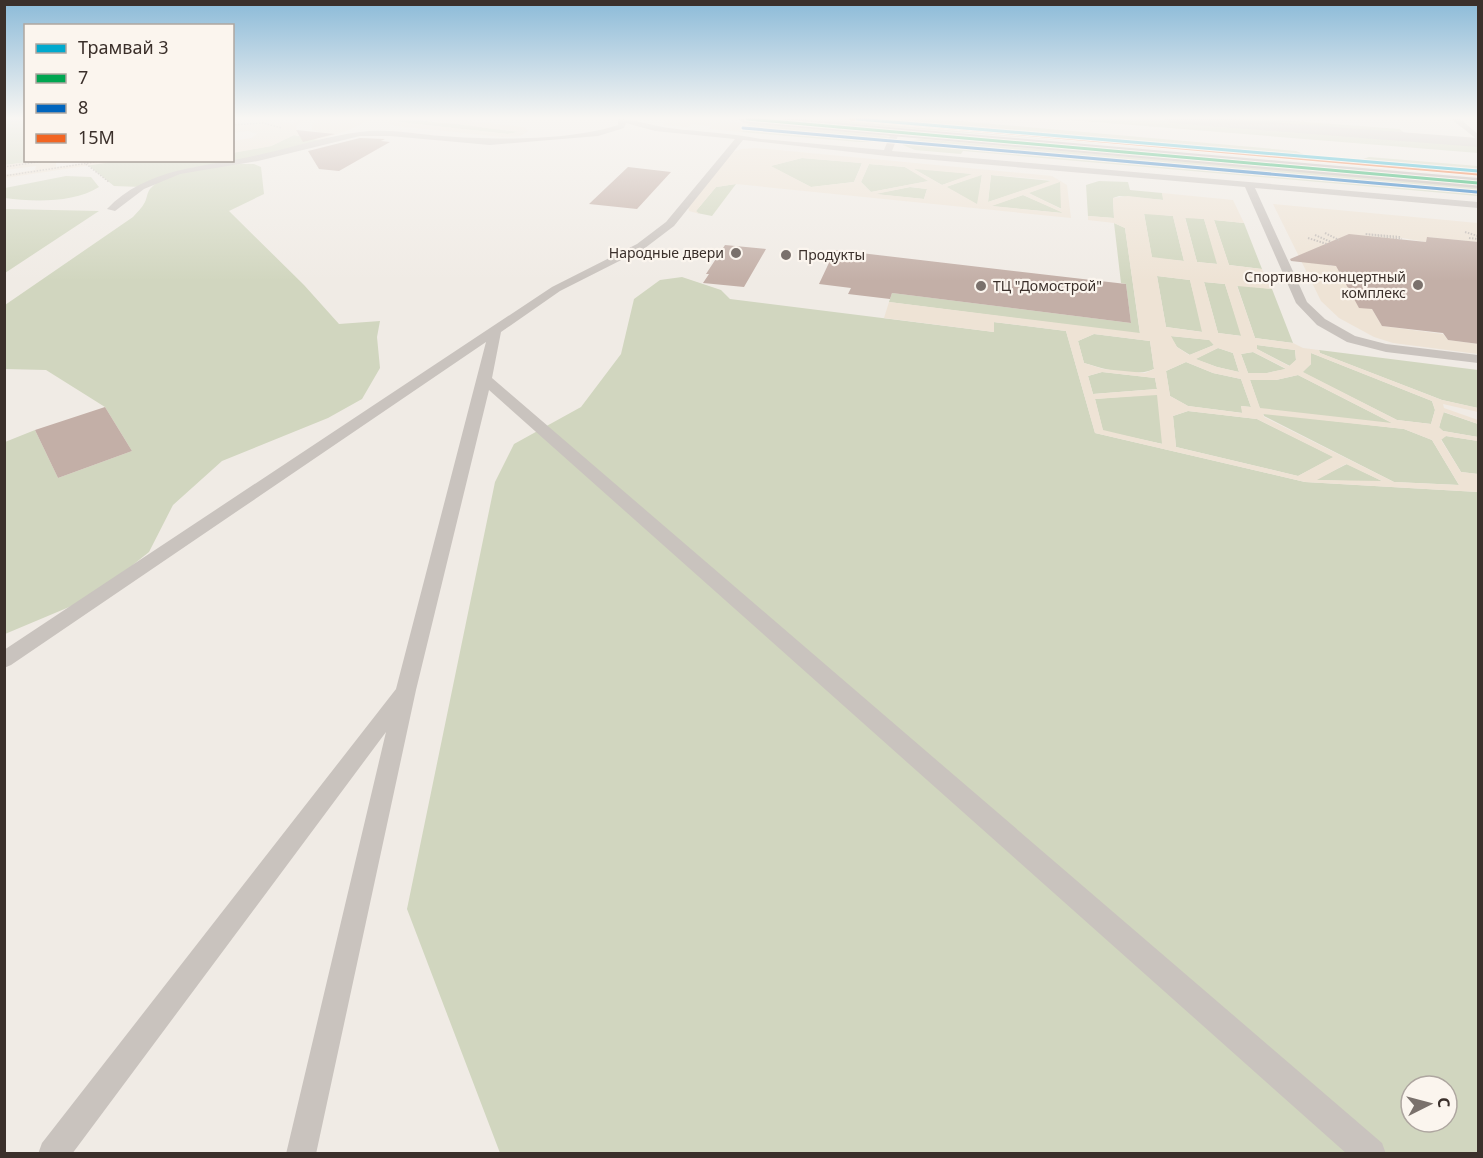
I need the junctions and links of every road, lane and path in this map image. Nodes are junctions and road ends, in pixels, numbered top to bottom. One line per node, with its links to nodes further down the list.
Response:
1 (23, 173): 6 (path)
2 (175, 173): 10 (lane)
3 (712, 173): 16 (lane)
4 (1120, 173): 8 (lane)
5 (1360, 173): 7 (main road)
6 (4, 176)
7 (1479, 183)
8 (1248, 184): 9 (lane); 17 (lane)
9 (1479, 205)
10 (112, 209)
11 (1325, 233): 15 (path)
12 (1319, 234): 15 (path)
13 (1478, 237): 13 (path)
14 (1401, 238): 14 (path)
15 (1332, 242): 15 (path)
16 (495, 331): 18 (lane); 19 (lane)
17 (1479, 359)
18 (485, 379): 20 (lane); 23 (lane)
19 (4, 660)
20 (406, 690): 21 (lane); 22 (lane)
21 (53, 1154)
22 (301, 1154)
23 (1371, 1154)

